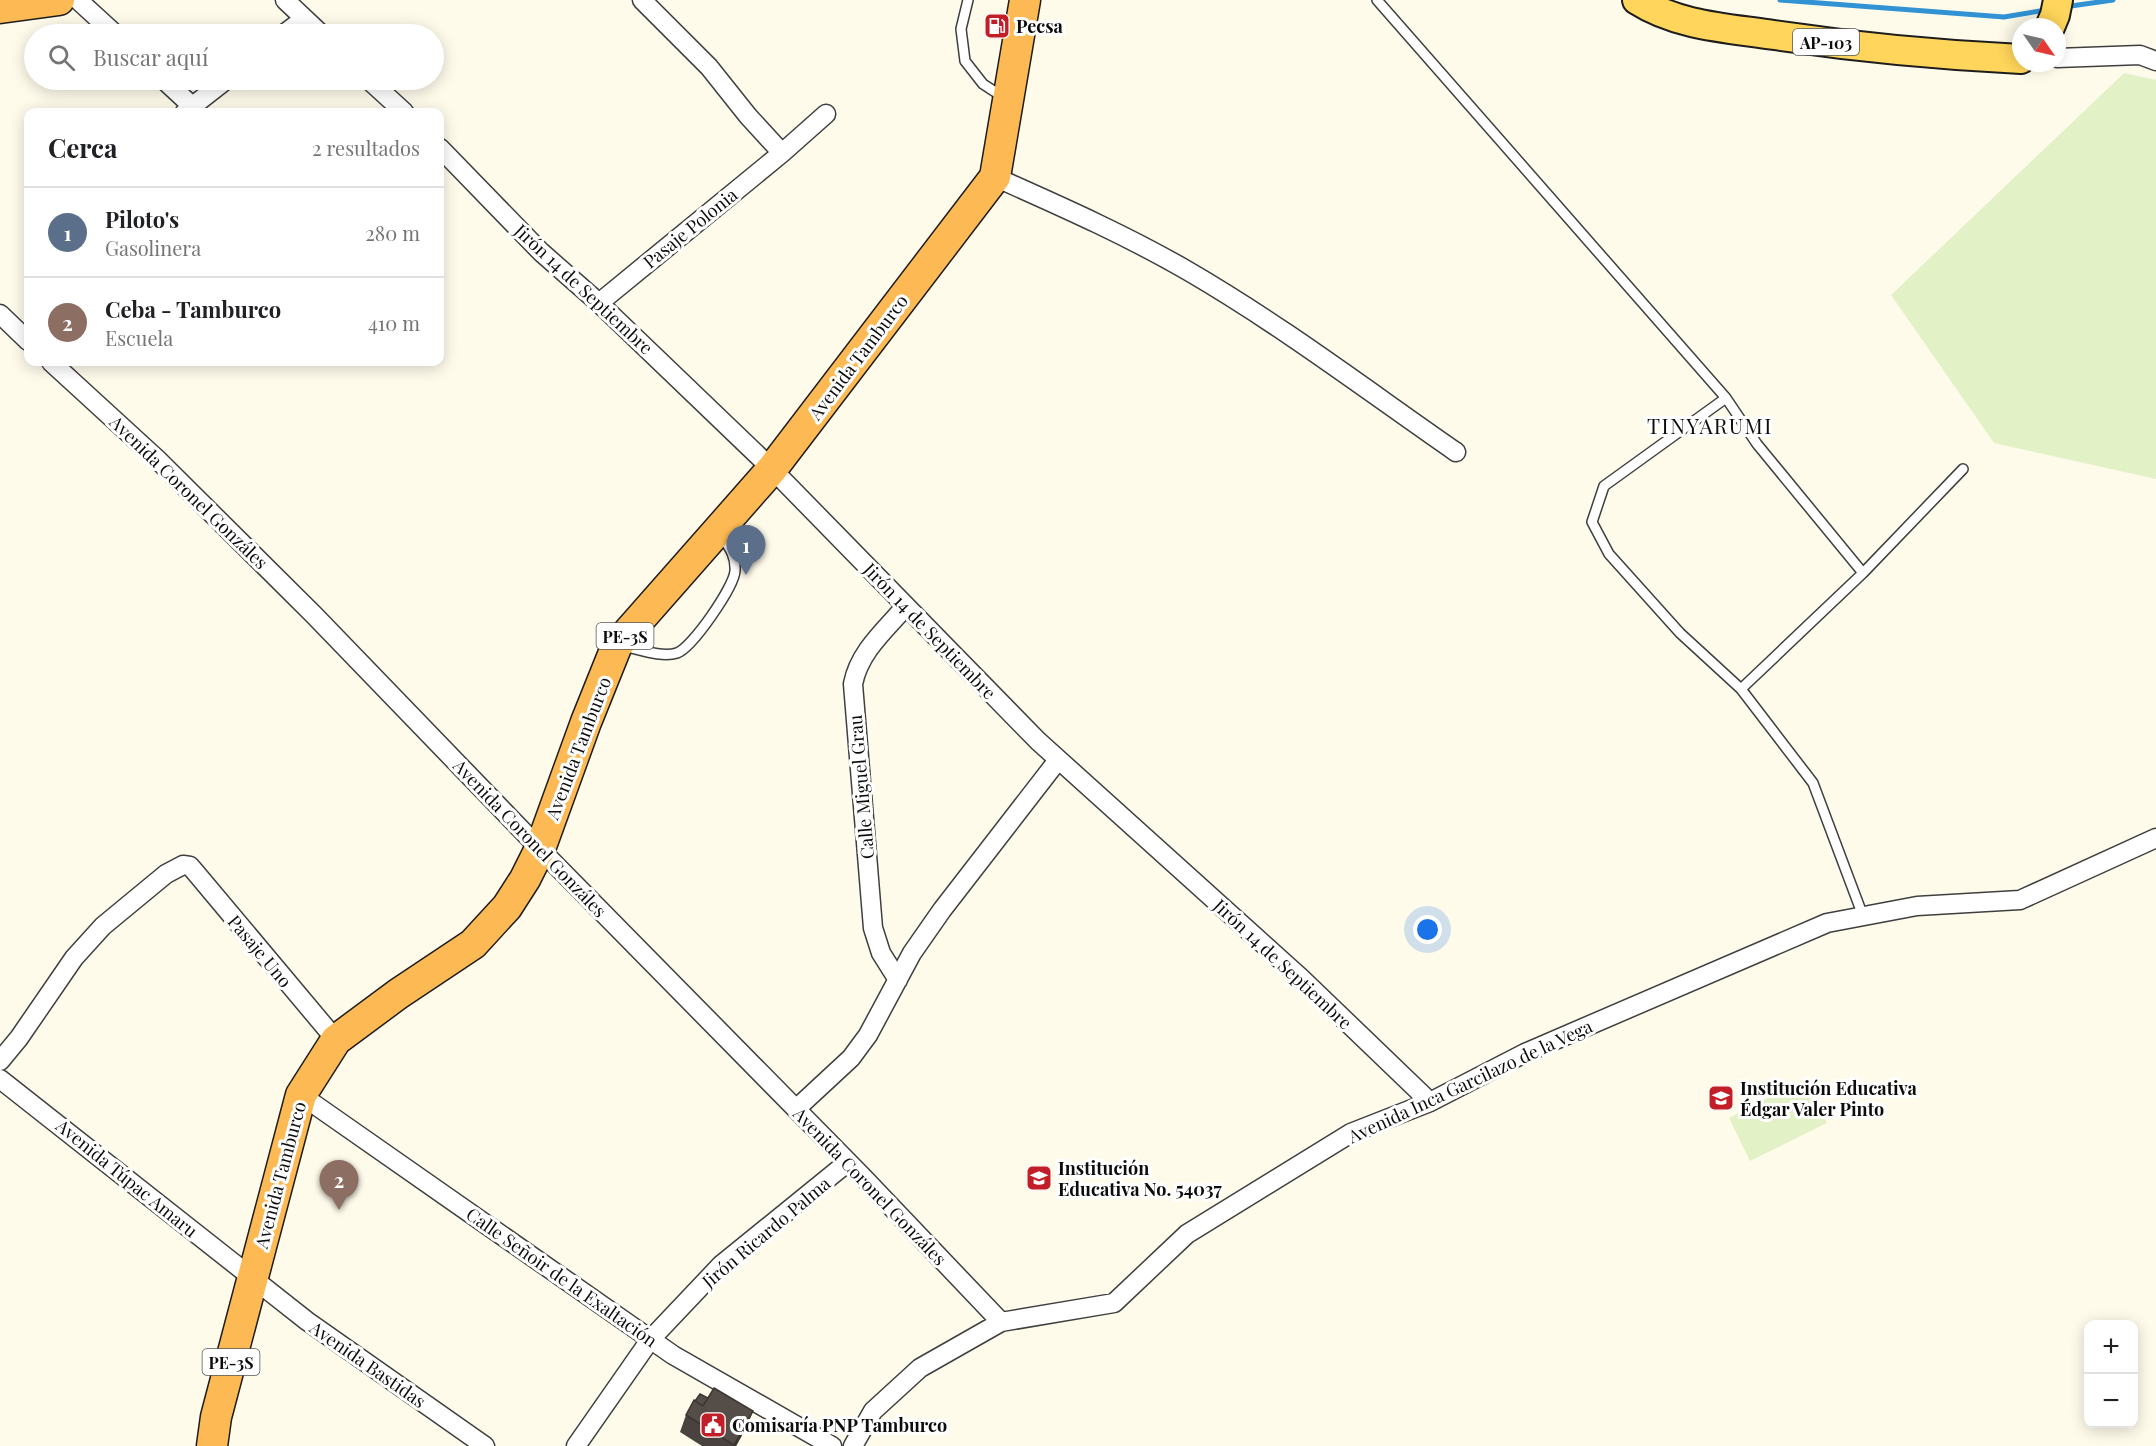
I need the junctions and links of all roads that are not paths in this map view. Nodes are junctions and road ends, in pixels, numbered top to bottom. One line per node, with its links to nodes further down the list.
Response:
1 (58, 0): 9 (highway)
2 (78, 0): 11 (street)
3 (285, 0): 10 (street)
4 (642, 0): 26 (street)
5 (968, 0): 20 (lane)
6 (1025, 0): 20 (highway, Avenida Tamburco / PE-3S)
7 (1377, 0): 32 (lane)
8 (1637, 0): 14 (main road, AP-103)
9 (0, 8)
10 (304, 19): 12 (street); 13 (street)
11 (104, 24)
12 (297, 24)
13 (310, 24)
14 (2012, 58)
15 (2066, 58): 16 (street)
16 (2156, 61)
17 (173, 90): 21 (street)
18 (213, 90): 22 (street)
19 (380, 90): 23 (street)
20 (1008, 100): 27 (highway, Avenida Tamburco / PE-3S)
21 (188, 108)
22 (190, 108)
23 (400, 108)
24 (826, 114): 26 (street, Pasaje Polonia)
25 (444, 152): 28 (street, Jirón 14 de Septiembre)
26 (782, 153): 28 (street, Pasaje Polonia)
27 (995, 177): 33 (street); 35 (highway, Avenida Tamburco / PE-3S)
28 (599, 303): 35 (street, Jirón 14 de Septiembre)
29 (0, 314): 30 (street)
30 (24, 336)
31 (55, 366): 43 (street, Avenida Coronel Gonzáles)
32 (1726, 398): 37 (lane); 40 (lane)
33 (1456, 452)
34 (1963, 469): 37 (lane)
35 (772, 470): 36 (highway, Avenida Tamburco / PE-3S); 38 (street, Jirón 14 de Septiembre)
36 (718, 531): 39 (highway, Avenida Tamburco / PE-3S); 39 (lane)
37 (1863, 573): 40 (lane)
38 (906, 606): 41 (street, Jirón 14 de Septiembre); 45 (street, Calle Miguel Grau)
39 (617, 645): 43 (highway, Avenida Tamburco / PE-3S)
40 (1741, 688): 44 (lane)
41 (1058, 760): 45 (street); 50 (street, Jirón 14 de Septiembre)
42 (2156, 838): 44 (street, Avenida Inca Garcilazo de la Vega)
43 (540, 849): 46 (highway, Avenida Tamburco / PE-3S); 51 (street, Avenida Coronel Gonzáles)
44 (1863, 916): 50 (street, Avenida Inca Garcilazo de la Vega)
45 (898, 980): 51 (street)
46 (336, 1040): 47 (street, Pasaje Uno); 49 (highway, Avenida Tamburco / PE-3S)
47 (0, 1061)
48 (0, 1078): 53 (street, Avenida Túpac Amaru)
49 (301, 1095): 53 (highway, Avenida Tamburco / PE-3S); 55 (street, Calle Señoir de la Exaltación)
50 (1430, 1102): 54 (street, Avenida Inca Garcilazo de la Vega)
51 (796, 1109): 52 (street, Avenida Coronel Gonzáles)
52 (848, 1162): 54 (street, Avenida Coronel Gonzáles); 55 (street, Jirón Ricardo Palma)
53 (253, 1279): 56 (highway, Avenida Tamburco / PE-3S); 57 (street, Avenida Bastidas)
54 (1001, 1322): 60 (street, Avenida Inca Garcilazo de la Vega)
55 (651, 1340): 58 (street, Jirón Ricardo Palma); 59 (street, Calle Señoir de la Exaltación)
56 (212, 1446)
57 (485, 1446)
58 (576, 1446)
59 (832, 1446)
60 (853, 1446)

